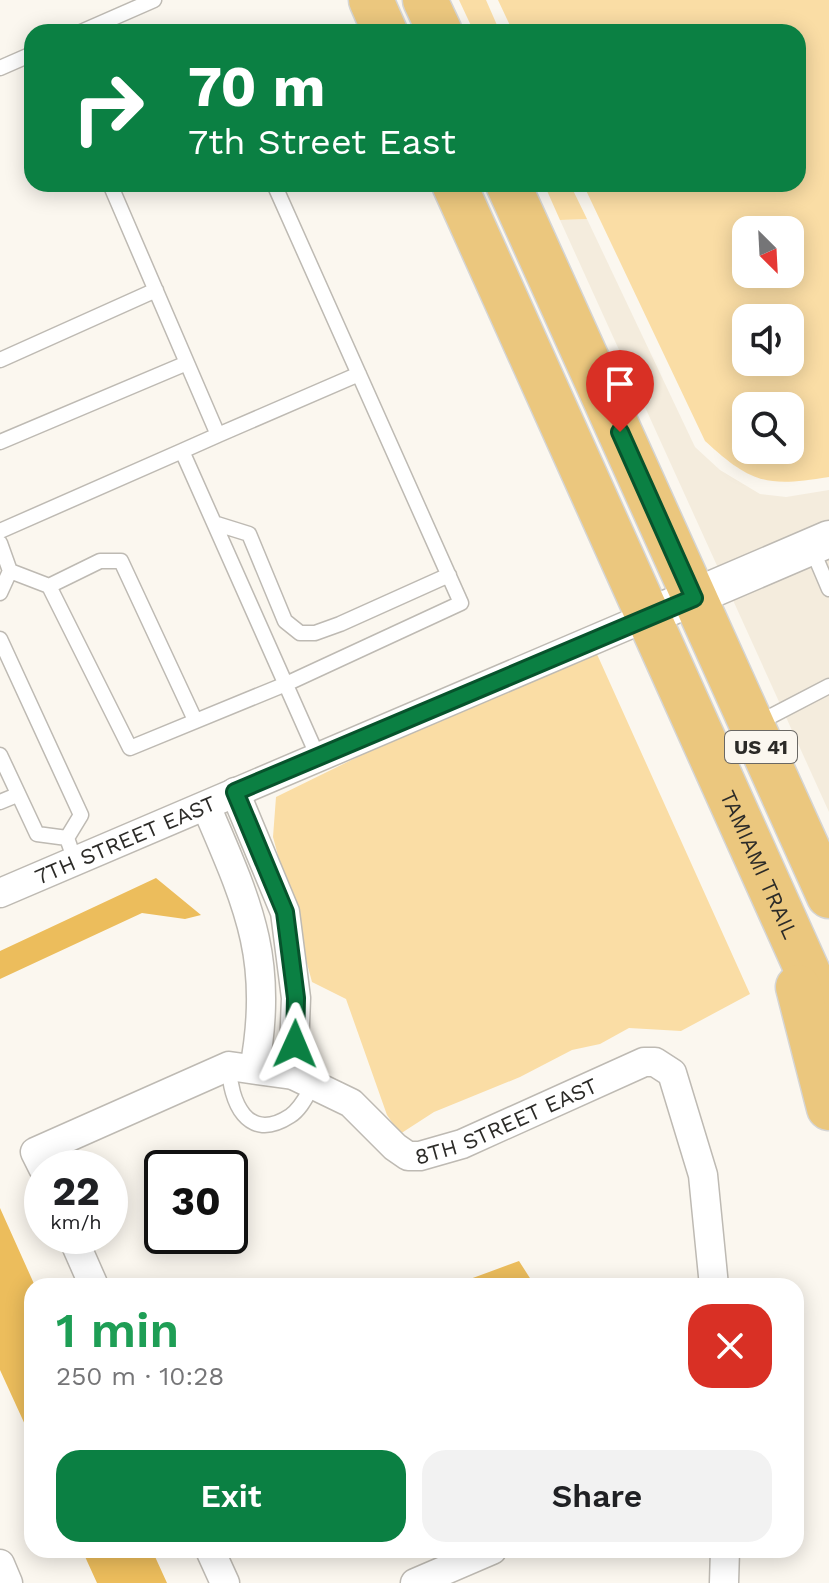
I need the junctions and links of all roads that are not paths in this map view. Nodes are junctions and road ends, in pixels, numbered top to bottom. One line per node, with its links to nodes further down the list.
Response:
1 (154, 0): 4 (lane)
2 (371, 0): 5 (highway)
3 (425, 0): 6 (highway)
4 (99, 24)
5 (382, 24)
6 (436, 24)
7 (24, 58): 8 (lane)
8 (0, 68)
9 (113, 192): 13 (lane)
10 (278, 192): 16 (lane)
11 (458, 192): 30 (highway, TAMIAMI TRAIL / US 41)
12 (512, 192): 29 (highway, US 41)
13 (156, 290): 14 (lane); 15 (lane)
14 (0, 360)
15 (187, 363): 17 (lane); 18 (lane)
16 (359, 374): 17 (lane); 25 (lane)
17 (218, 435): 19 (lane)
18 (0, 442)
19 (182, 451): 20 (lane); 21 (lane)
20 (217, 524): 25 (lane); 32 (lane)
21 (0, 531)
22 (0, 543): 24 (lane)
23 (820, 543): 27 (lane); 29 (street)
24 (10, 571): 26 (lane); 28 (lane)
25 (449, 575): 32 (lane)
26 (49, 586): 34 (lane); 34 (lane)
27 (829, 589)
28 (0, 593)
29 (694, 598): 30 (street); 35 (highway, US 41)
30 (647, 617): 37 (street, 7TH STREET EAST); 47 (highway, TAMIAMI TRAIL / US 41)
31 (0, 639): 42 (lane)
32 (286, 684): 34 (lane); 37 (lane)
33 (829, 686): 35 (lane)
34 (195, 720)
35 (752, 726): 45 (highway, US 41)
36 (0, 755): 39 (lane)
37 (318, 757): 38 (street, 7TH STREET EAST)
38 (235, 792): 41 (street, 7TH STREET EAST); 44 (street)
39 (17, 795): 40 (lane); 42 (lane)
40 (0, 802)
41 (206, 806): 42 (street, 7TH STREET EAST); 46 (street)
42 (71, 850): 43 (street, 7TH STREET EAST)
43 (0, 893)
44 (280, 895): 46 (street); 49 (street)
45 (829, 896)
46 (249, 905): 48 (street)
47 (778, 907): 50 (highway, TAMIAMI TRAIL / US 41); 53 (highway)
48 (263, 997): 49 (street); 51 (street)
49 (296, 998): 52 (street)
50 (829, 1019)
51 (242, 1068): 52 (street, 8TH STREET EAST); 52 (lane); 54 (street)
52 (303, 1080): 57 (street, 8TH STREET EAST)
53 (829, 1108)
54 (61, 1150)
55 (80, 1254): 56 (street)
56 (90, 1278)
57 (713, 1278)
58 (214, 1558): 63 (street)
59 (473, 1558): 64 (street)
60 (725, 1558): 65 (street)
61 (0, 1564): 62 (street)
62 (8, 1583)
63 (225, 1583)
64 (415, 1583)
65 (724, 1583)

